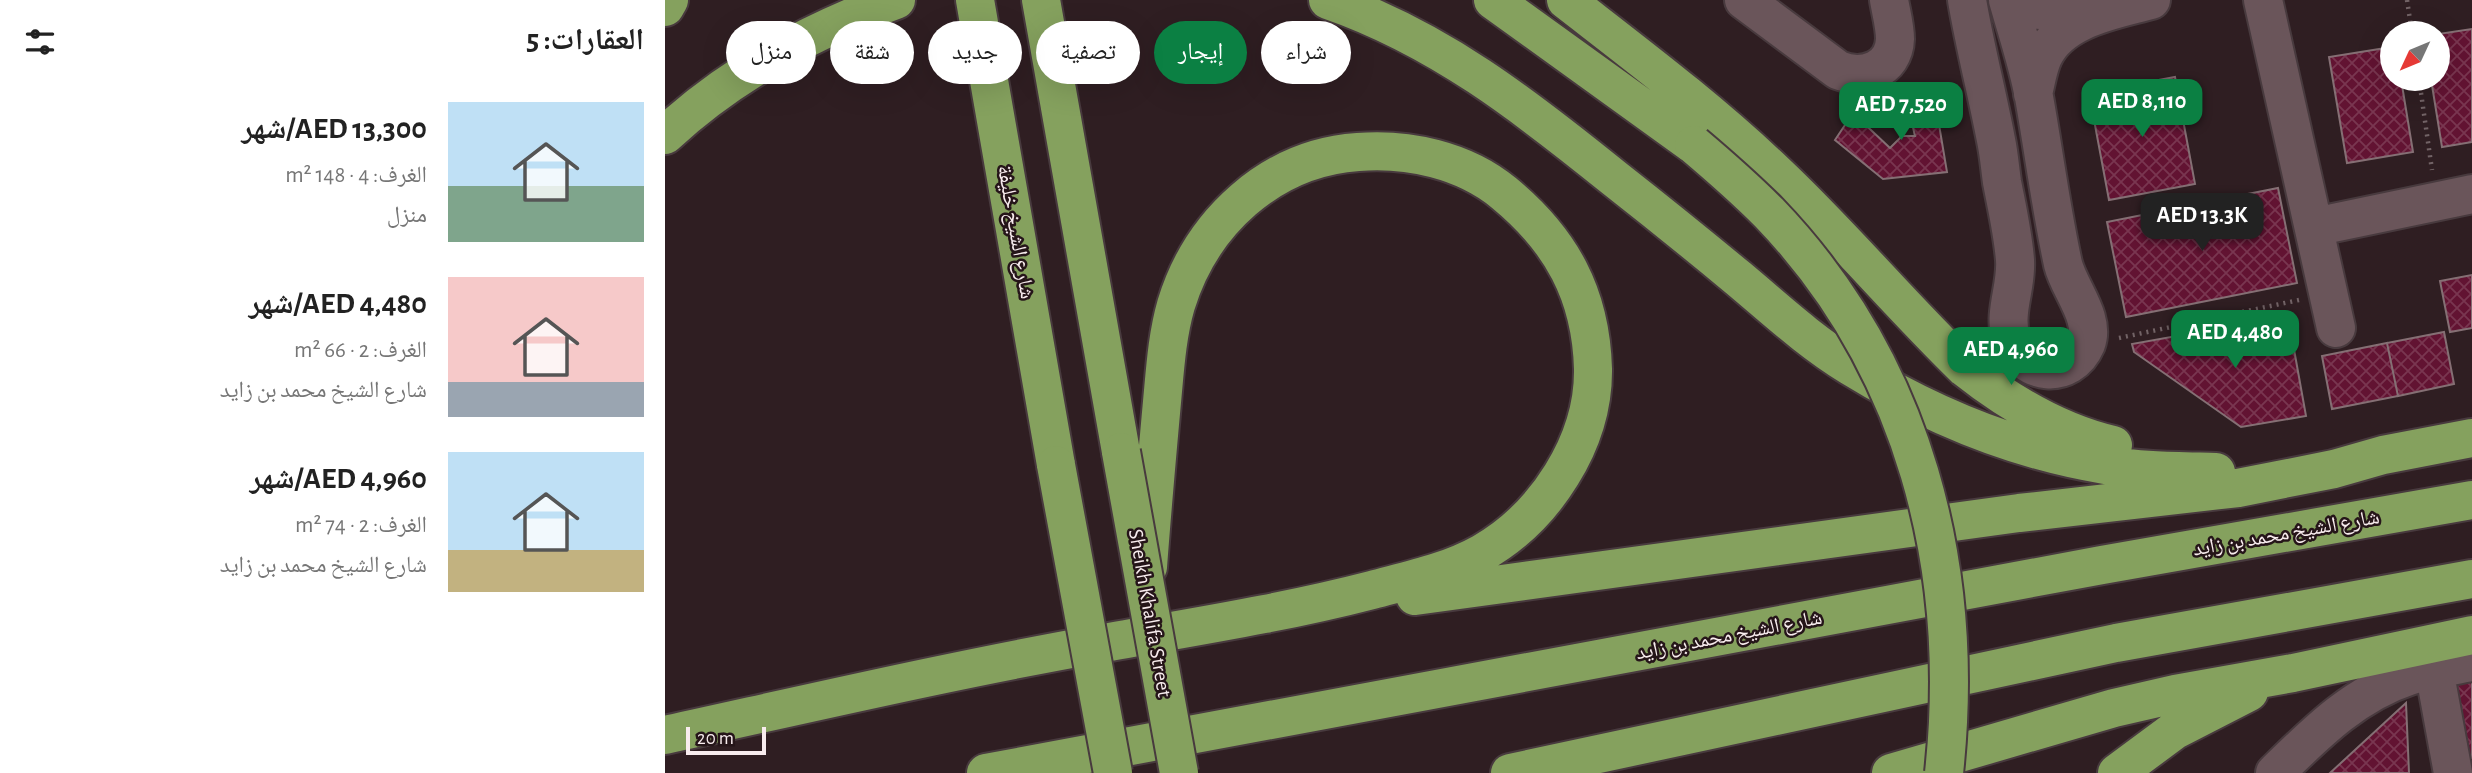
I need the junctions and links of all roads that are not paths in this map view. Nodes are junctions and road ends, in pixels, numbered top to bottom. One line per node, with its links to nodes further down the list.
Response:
1 (669, 0): 15 (highway)
2 (896, 0): 18 (highway)
3 (975, 0): 36 (highway, شارع الشيخ خليفة, bridge)
4 (1041, 0): 23 (highway)
5 (1328, 0): 25 (highway)
6 (1493, 0): 40 (highway, bridge)
7 (1566, 0): 24 (highway)
8 (1744, 0): 9 (street)
9 (1889, 0)
10 (1966, 0): 17 (street)
11 (2008, 0): 17 (street)
12 (2016, 0): 16 (street)
13 (2151, 0): 16 (street)
14 (2263, 0): 20 (street)
15 (665, 7)
16 (2098, 14): 17 (street)
17 (2033, 94)
18 (665, 135)
19 (2455, 198): 20 (street)
20 (2314, 228): 21 (street)
21 (2333, 311)
22 (2472, 438): 24 (highway)
23 (1139, 451): 28 (highway); 37 (highway, Sheikh Khalifa Street, bridge)
24 (2383, 455): 25 (highway)
25 (2334, 469): 28 (highway)
26 (2472, 500): 35 (highway, شارع الشيخ محمد بن زايد)
27 (2472, 579): 38 (highway)
28 (1312, 605): 33 (highway)
29 (2472, 635): 32 (highway)
30 (2472, 662): 31 (street)
31 (2434, 669): 34 (street); 42 (street)
32 (2293, 673): 39 (highway); 41 (highway)
33 (665, 735)
34 (2459, 768)
35 (986, 773)
36 (1113, 773)
37 (1179, 773)
38 (1510, 773)
39 (1891, 773)
40 (1944, 773)
41 (2117, 773)
42 (2275, 773)

